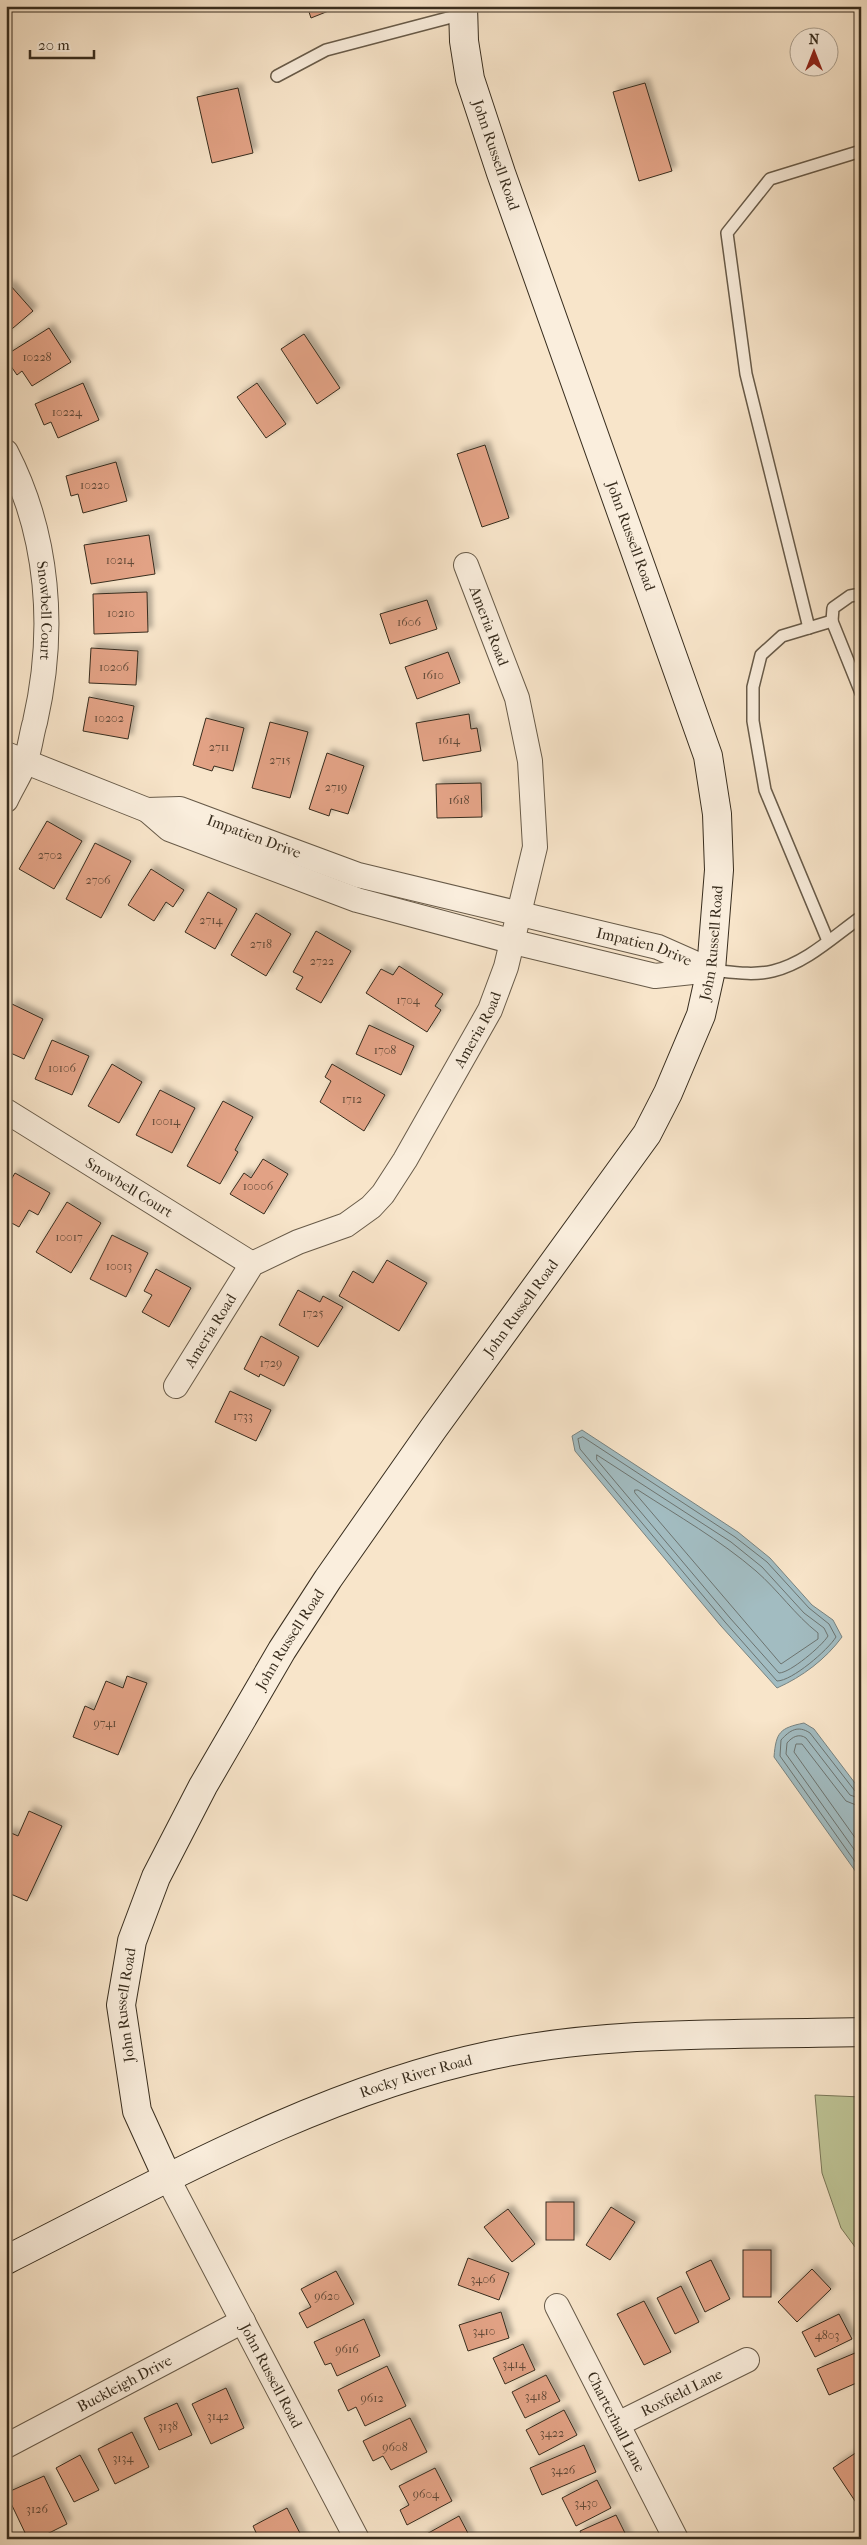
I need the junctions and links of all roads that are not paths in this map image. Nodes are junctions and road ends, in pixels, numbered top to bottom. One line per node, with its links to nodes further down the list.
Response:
1 (463, 10): 2 (lane); 17 (street, John Russell Road)
2 (277, 76)
3 (861, 151): 8 (lane)
4 (6, 452): 10 (street, Snowbell Court)
5 (466, 565): 13 (street, Ameria Road)
6 (861, 594): 7 (lane)
7 (832, 621): 8 (lane); 9 (lane)
8 (809, 628): 15 (lane)
9 (861, 692)
10 (16, 758): 11 (street, Snowbell Court); 12 (street, Impatien Drive)
11 (6, 800)
12 (147, 810): 13 (street, Impatien Drive); 16 (street, Impatien Drive)
13 (520, 914): 16 (street, Ameria Road); 17 (street, Impatien Drive)
14 (861, 917): 15 (lane)
15 (828, 941): 17 (lane)
16 (514, 942): 17 (street, Impatien Drive); 19 (street, Ameria Road)
17 (711, 970): 22 (street, John Russell Road)
18 (6, 1111): 19 (street, Snowbell Court)
19 (252, 1264): 20 (street, Ameria Road)
20 (176, 1386)
21 (861, 2032): 22 (street, Rocky River Road)
22 (168, 2179): 23 (street, Rocky River Road); 25 (street, John Russell Road)
23 (6, 2260)
24 (557, 2306): 27 (street, Charterhall Lane)
25 (243, 2322): 28 (street, Buckleigh Drive); 29 (street, John Russell Road)
26 (747, 2360): 27 (street, Roxfield Lane)
27 (618, 2424): 30 (street, Charterhall Lane)
28 (6, 2446)
29 (357, 2539)
30 (676, 2539)

